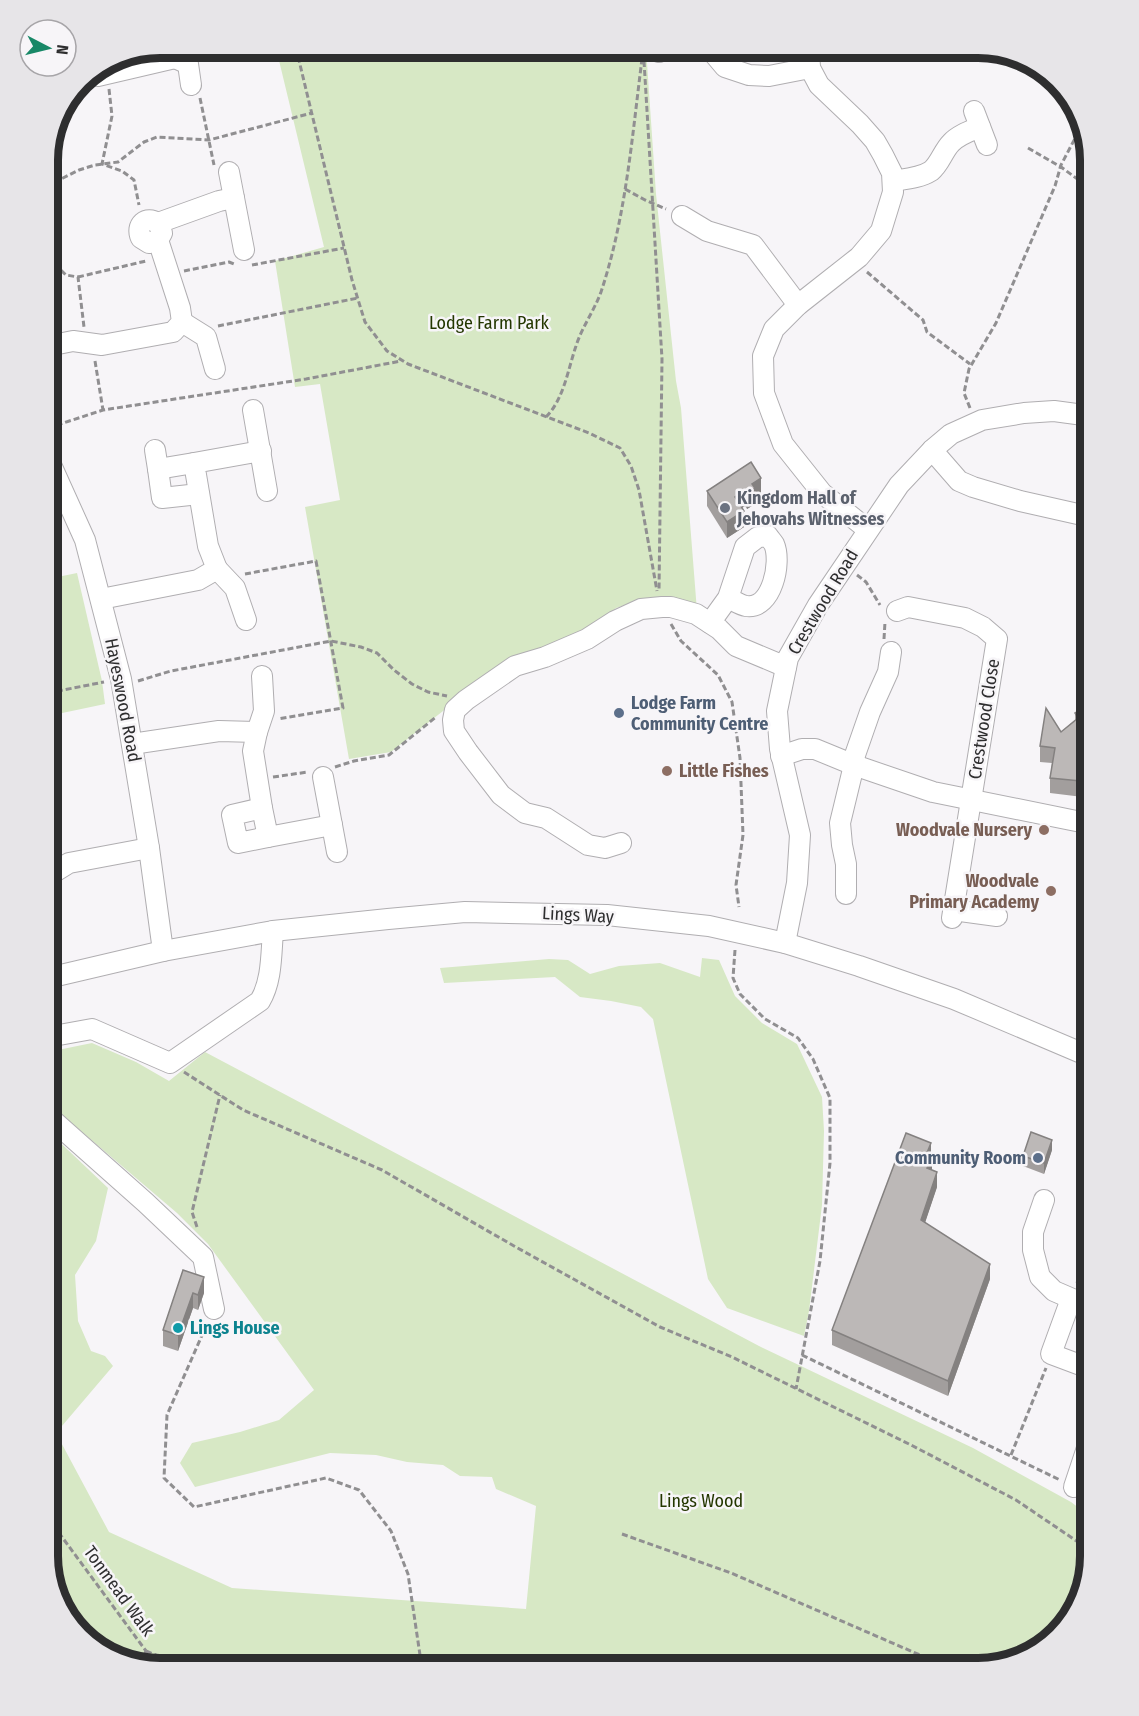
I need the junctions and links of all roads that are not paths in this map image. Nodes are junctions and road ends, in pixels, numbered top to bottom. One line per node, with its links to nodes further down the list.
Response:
1 (159, 58): 6 (street)
2 (180, 58): 7 (street)
3 (809, 58): 10 (street)
4 (718, 59): 5 (street)
5 (807, 59)
6 (102, 78)
7 (190, 85)
8 (980, 128): 10 (street)
9 (222, 171): 11 (street)
10 (893, 181): 14 (street)
11 (234, 198): 13 (street); 15 (street)
12 (682, 216): 14 (street)
13 (244, 250)
14 (798, 304): 27 (street)
15 (189, 326): 16 (street); 17 (street)
16 (59, 344)
17 (215, 369)
18 (253, 410): 21 (street)
19 (1080, 415): 20 (street, Crestwood Road)
20 (932, 450): 26 (street); 27 (street, Crestwood Road)
21 (261, 451): 22 (street); 23 (street)
22 (194, 463): 24 (street); 24 (street)
23 (267, 491)
24 (199, 494): 28 (street)
25 (59, 501): 30 (street, Hayeswood Road)
26 (1080, 515)
27 (867, 529): 35 (street, Crestwood Road)
28 (221, 573): 30 (street); 32 (street)
29 (728, 598): 33 (street)
30 (102, 599): 38 (street, Hayeswood Road)
31 (890, 612): 42 (street, Crestwood Close)
32 (246, 620)
33 (710, 623): 35 (street); 47 (street)
34 (891, 652): 40 (street)
35 (786, 667): 39 (street, Crestwood Road)
36 (262, 676): 37 (street)
37 (259, 727): 38 (street); 43 (street)
38 (132, 744): 48 (street, Hayeswood Road)
39 (781, 756): 40 (street, Crestwood Close); 54 (street, Crestwood Road)
40 (854, 765): 42 (street, Crestwood Close); 51 (street)
41 (323, 777): 45 (street)
42 (972, 799): 44 (street); 52 (street, Crestwood Close)
43 (262, 808): 46 (street); 46 (street)
44 (1080, 822)
45 (332, 825): 46 (street); 49 (street)
46 (268, 837)
47 (621, 843)
48 (149, 848): 50 (street); 55 (street, Hayeswood Road)
49 (337, 852)
50 (58, 869)
51 (846, 894)
52 (997, 916)
53 (273, 932): 54 (street, Lings Way); 55 (street, Lings Way); 57 (street)
54 (785, 944): 58 (street, Lings Way)
55 (163, 951): 56 (street, Lings Way)
56 (58, 976)
57 (58, 1035)
58 (1080, 1052)
59 (58, 1125): 63 (street)
60 (1044, 1200): 61 (street)
61 (1071, 1299): 62 (street); 64 (street)
62 (1080, 1303)
63 (214, 1309)
64 (1080, 1366)
65 (1080, 1469): 66 (street)
66 (1074, 1487)

